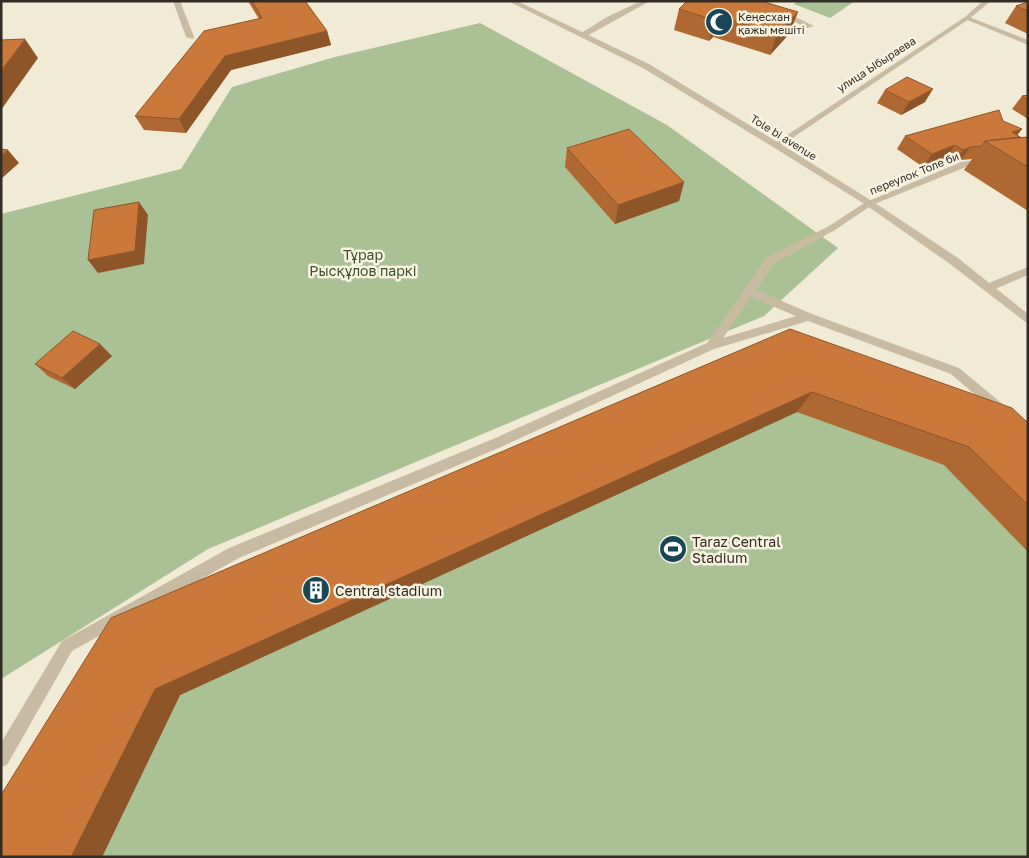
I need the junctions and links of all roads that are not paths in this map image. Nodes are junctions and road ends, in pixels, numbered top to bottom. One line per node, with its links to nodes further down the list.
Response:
1 (176, 1): 9 (street)
2 (511, 1): 8 (street, Tole bi avenue)
3 (647, 1): 8 (street)
4 (756, 1): 7 (street)
5 (988, 1): 6 (street, улица Ыбыраева)
6 (967, 18): 10 (street); 11 (street, улица Ыбыраева)
7 (810, 26)
8 (582, 35): 11 (street, Tole bi avenue)
9 (190, 37)
10 (1028, 43)
11 (776, 145): 13 (street, Tole bi avenue)
12 (991, 161): 13 (street, переулок Толе би)
13 (869, 204): 15 (street, Tole bi avenue); 16 (street, переулок Толе би)
14 (1028, 271): 15 (street)
15 (988, 288): 18 (street, Tole bi avenue)
16 (751, 292): 17 (street); 19 (street, переулок Толе би)
17 (808, 317): 19 (street); 20 (street)
18 (1028, 320)
19 (711, 346): 21 (street)
20 (1028, 433)
21 (1, 759)

